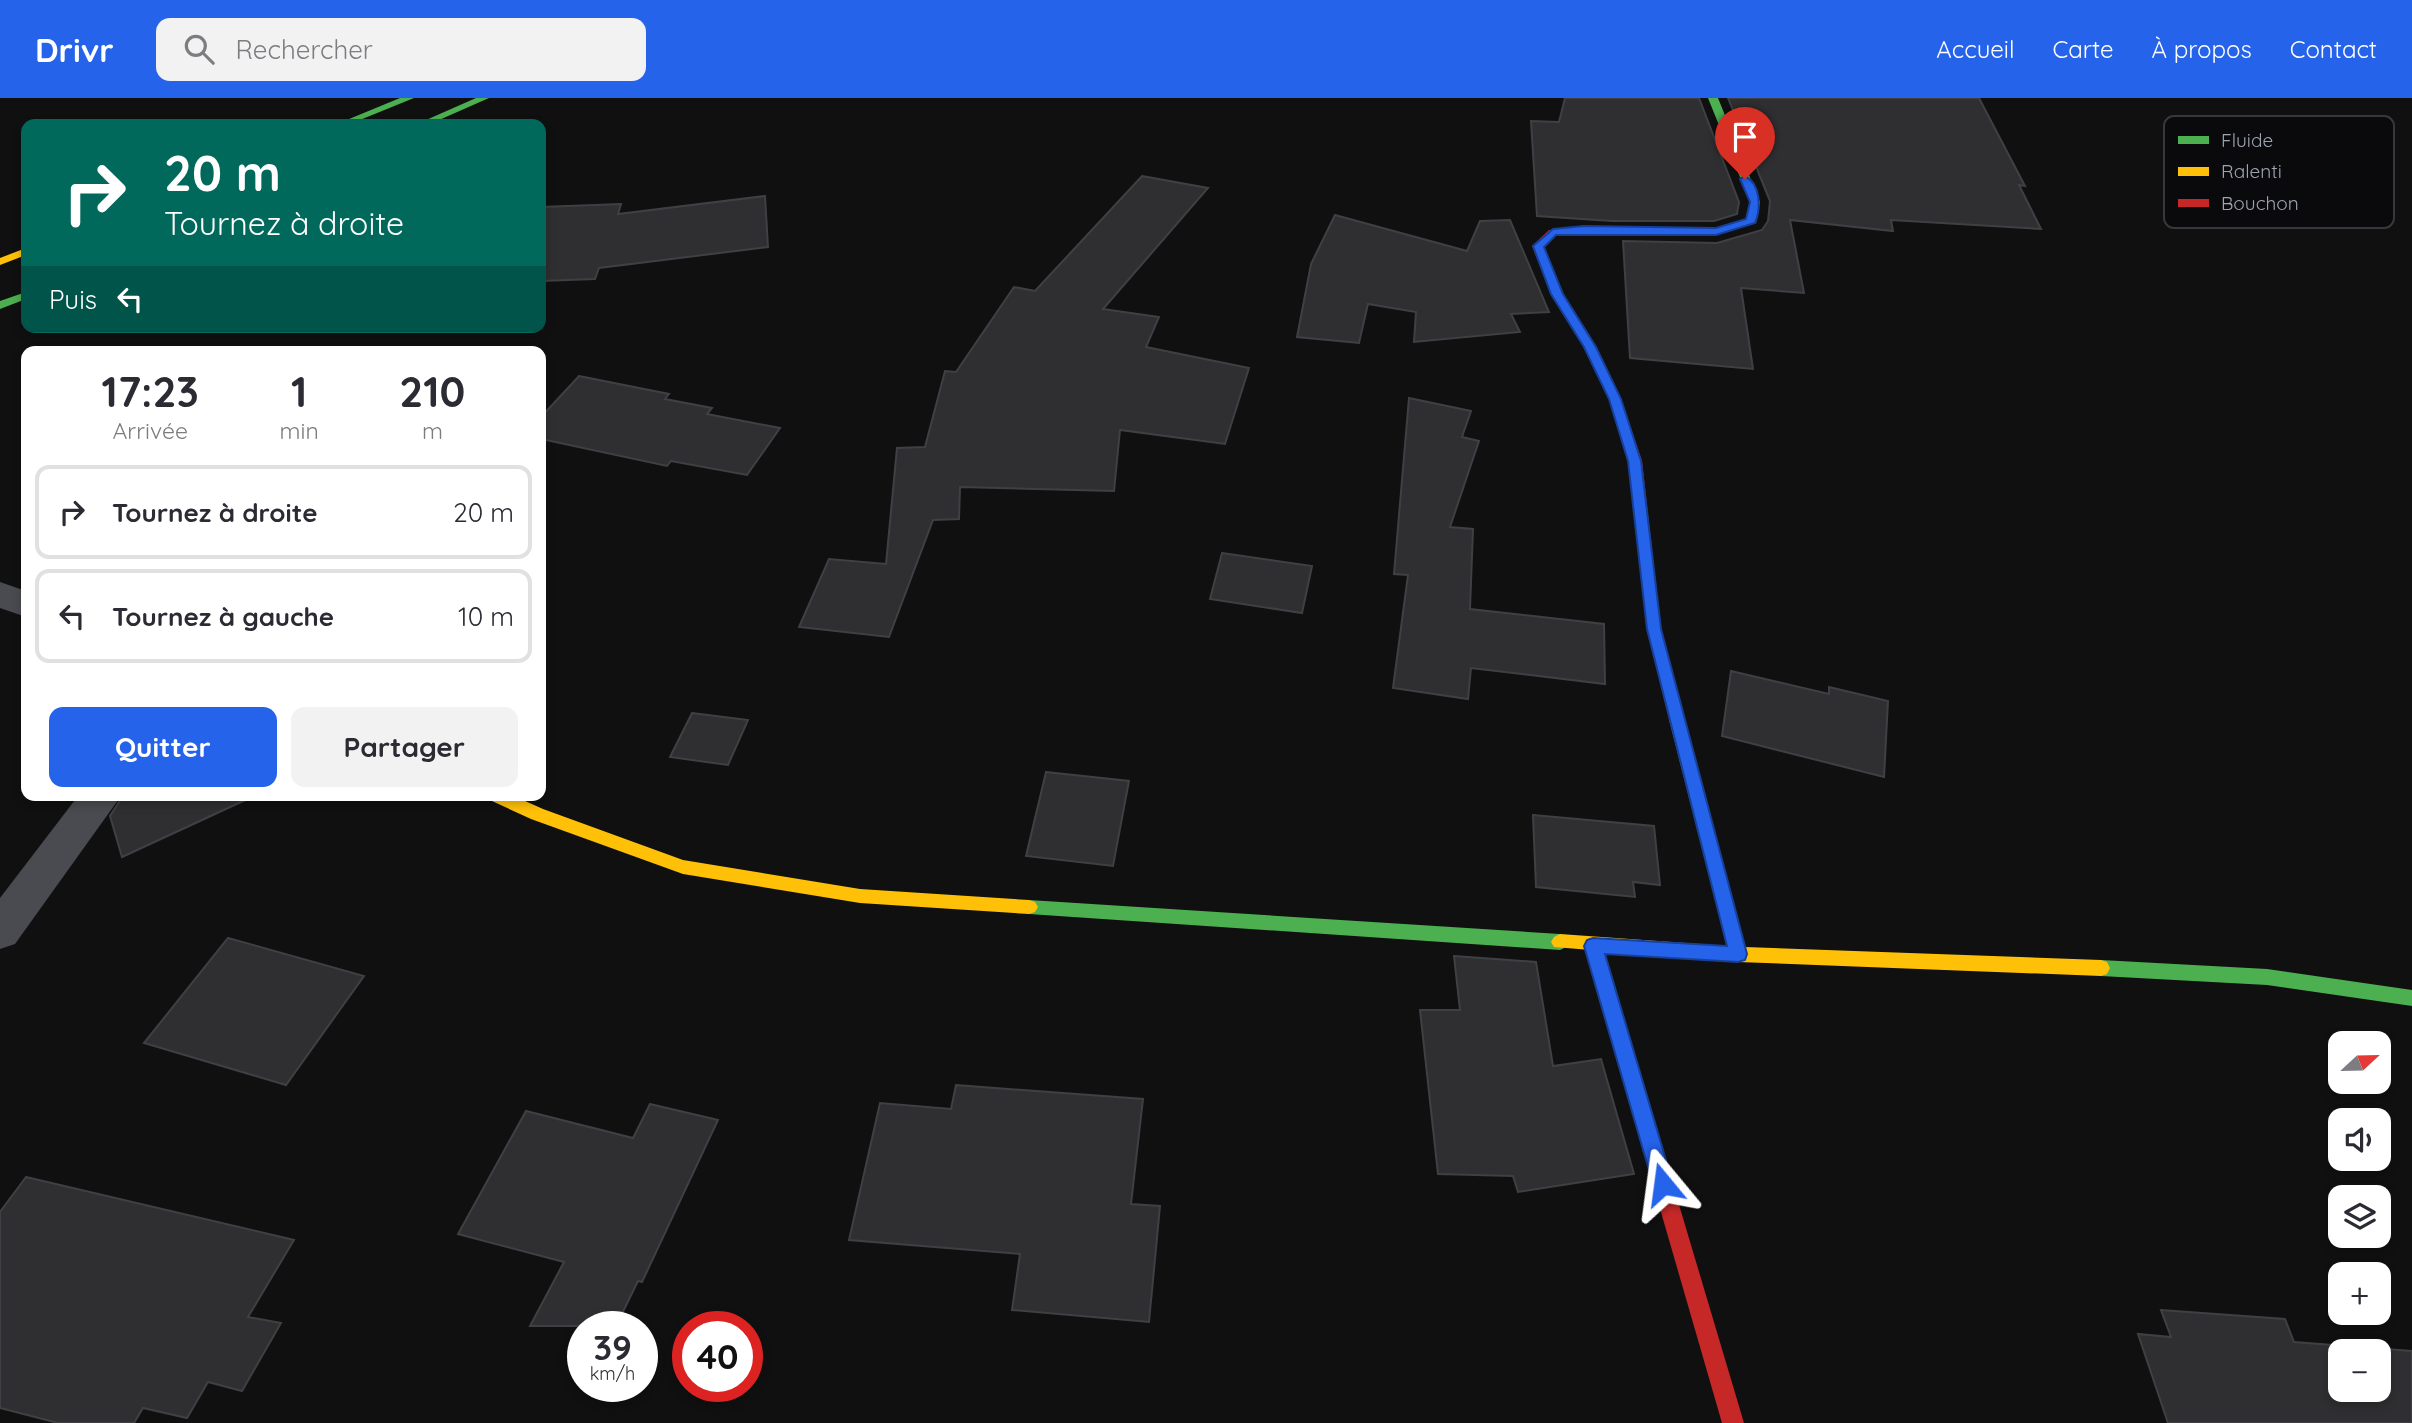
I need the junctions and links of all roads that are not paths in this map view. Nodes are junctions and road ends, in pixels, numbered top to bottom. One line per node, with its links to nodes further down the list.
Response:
1 (409, 98): 4 (street)
2 (484, 98): 5 (street)
3 (1713, 98): 16 (street)
4 (355, 119)
5 (434, 119)
6 (21, 253): 7 (street)
7 (0, 262)
8 (21, 297): 9 (street)
9 (0, 306)
10 (0, 595): 11 (street)
11 (21, 602)
12 (97, 801): 14 (street)
13 (509, 801): 15 (street)
14 (0, 931)
15 (1593, 946): 16 (street); 18 (street)
16 (1738, 954): 17 (street)
17 (2412, 998)
18 (1733, 1423)

